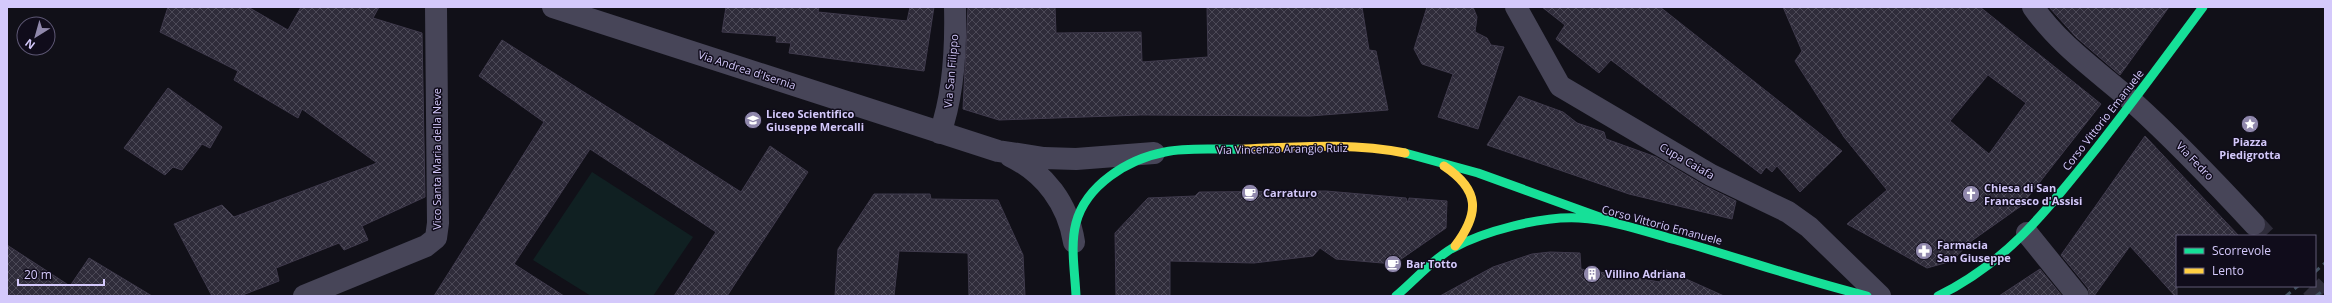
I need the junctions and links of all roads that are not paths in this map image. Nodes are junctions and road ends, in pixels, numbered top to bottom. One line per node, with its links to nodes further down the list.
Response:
1 (436, 7): 17 (street, Vico Santa Maria della Neve)
2 (553, 7): 8 (street, Via Andrea d'Isernia)
3 (955, 7): 8 (street, Via San Filippo)
4 (1516, 7): 21 (street, Cupa Caiafa)
5 (2032, 7): 7 (street, Via Fedro)
6 (2203, 7): 7 (street, Corso Vittorio Emanuele)
7 (2133, 102): 13 (street, Via Fedro); 14 (street, Corso Vittorio Emanuele)
8 (940, 134): 9 (street, Via Vincenzo Arangio Ruiz)
9 (998, 151): 10 (street, Via Vincenzo Arangio Ruiz); 15 (street)
10 (1165, 152): 11 (street, Via Vincenzo Arangio Ruiz); 15 (street)
11 (1435, 161): 12 (street, Via Vincenzo Arangio Ruiz); 16 (street)
12 (1616, 223): 16 (street, Corso Vittorio Emanuele); 20 (street, Corso Vittorio Emanuele)
13 (2254, 224)
14 (2026, 234): 22 (street, Corso Vittorio Emanuele); 23 (street)
15 (1074, 242): 18 (street)
16 (1454, 247): 19 (street, Corso Vittorio Emanuele)
17 (304, 296)
18 (1076, 296)
19 (1396, 296)
20 (1866, 296)
21 (1880, 296)
22 (1938, 296)
23 (2078, 296)

